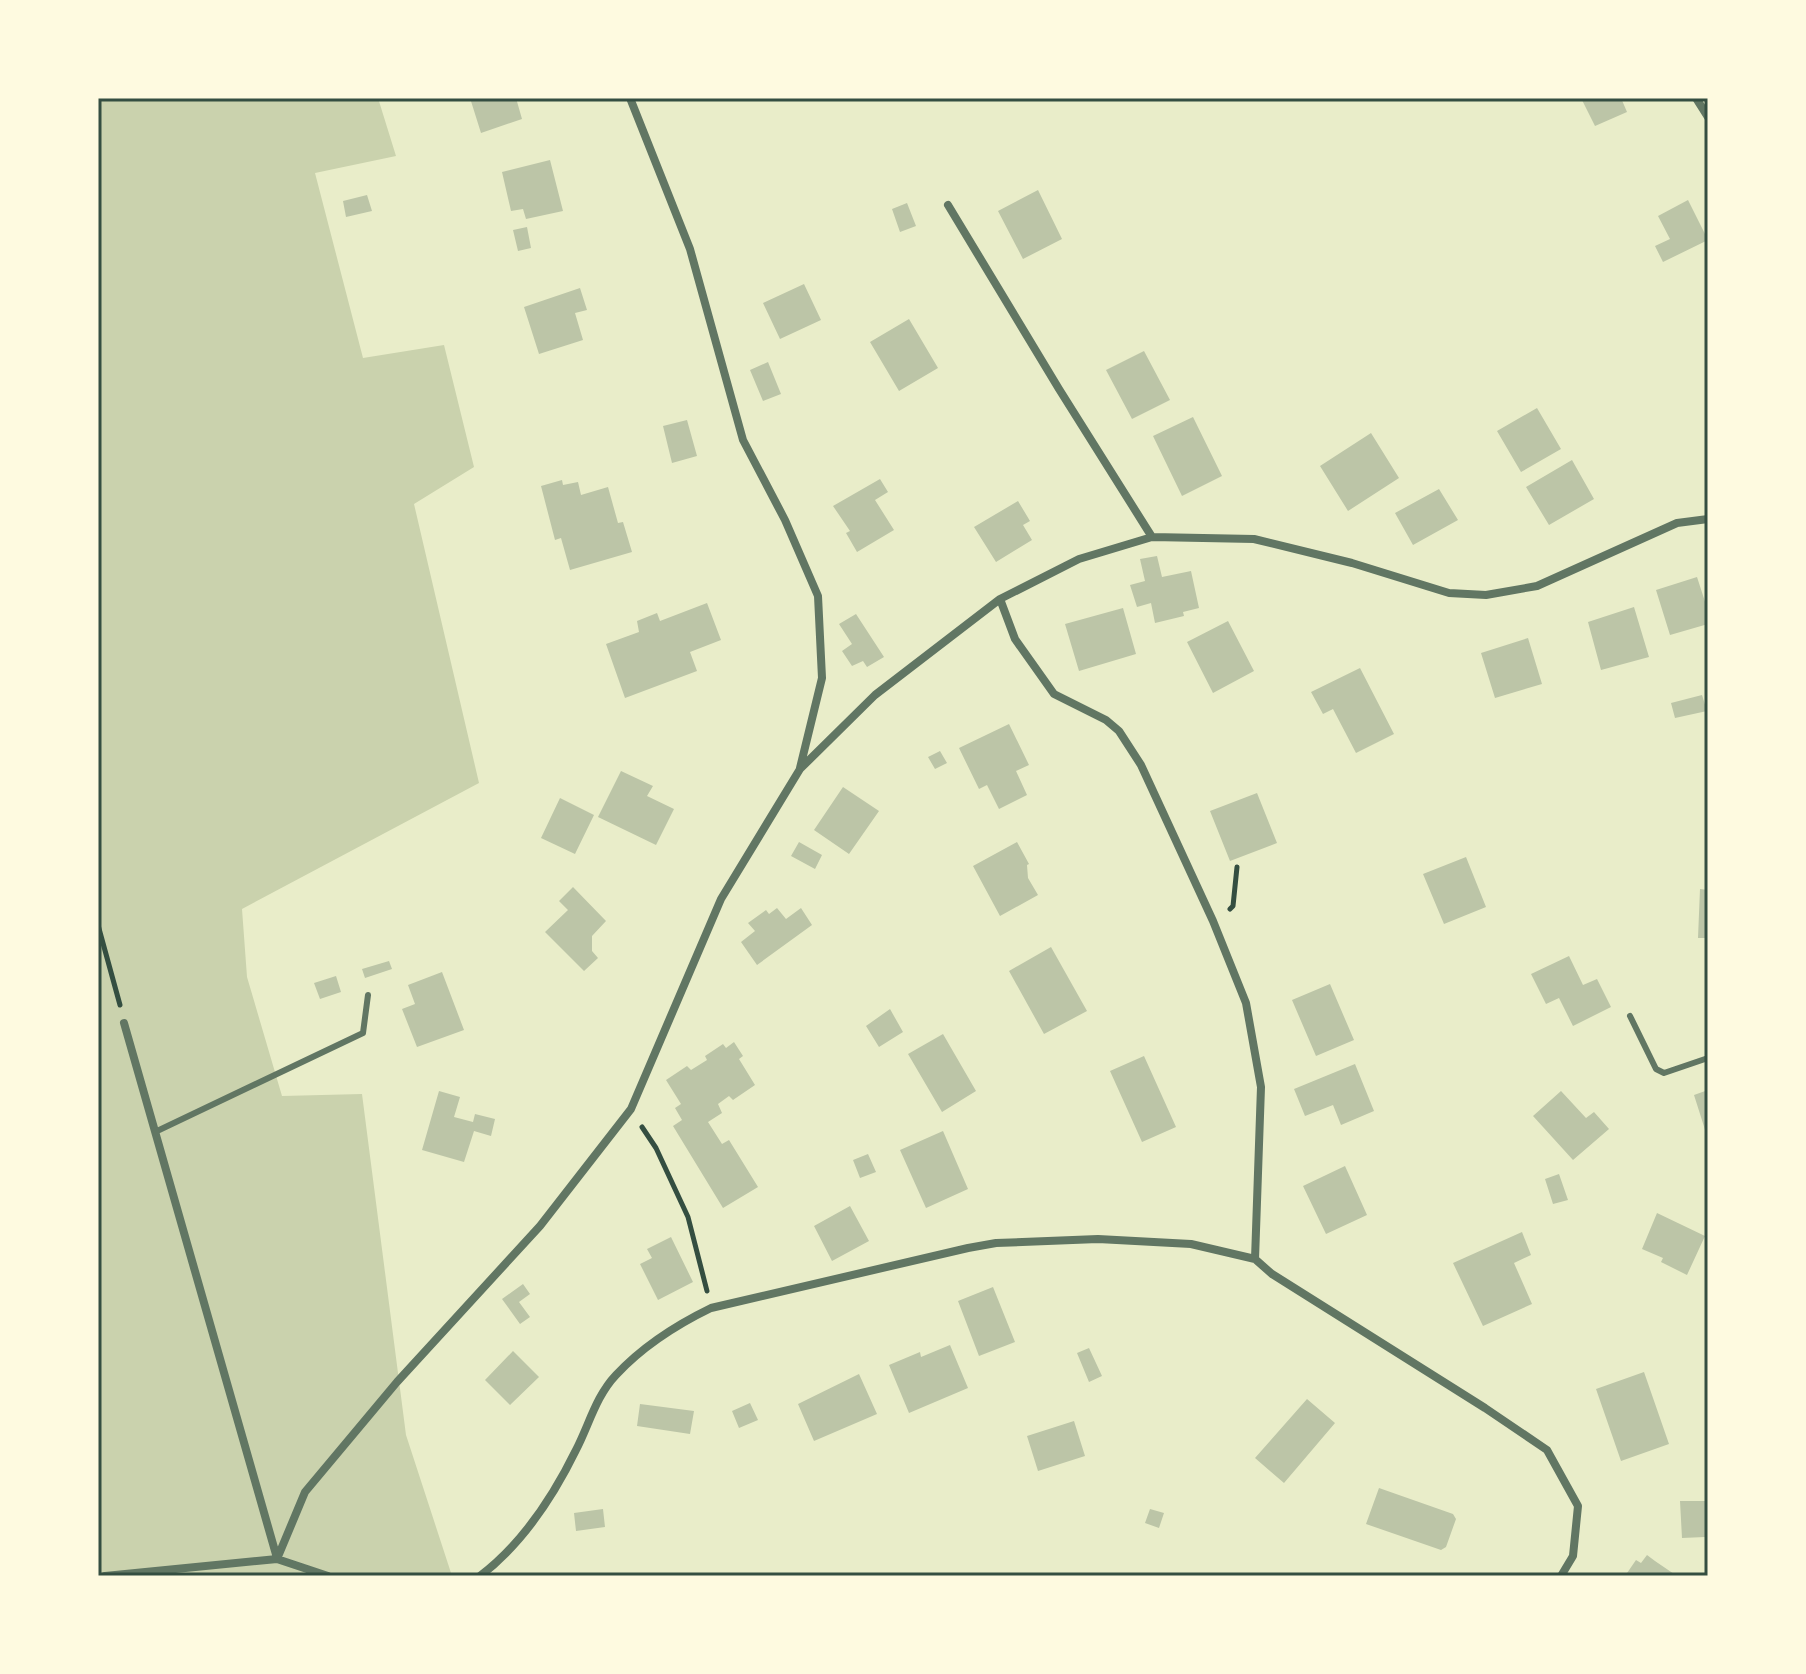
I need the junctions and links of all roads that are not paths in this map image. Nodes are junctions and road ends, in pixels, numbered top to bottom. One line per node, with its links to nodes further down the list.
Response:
1 (630, 98): 8 (street)
2 (1696, 98): 3 (street)
3 (1708, 117)
4 (948, 205): 6 (street)
5 (1708, 519): 6 (street)
6 (1152, 537): 7 (street)
7 (1000, 599): 8 (street); 14 (street)
8 (800, 769): 15 (street)
9 (368, 995): 13 (lane)
10 (1630, 1016): 12 (lane)
11 (124, 1023): 13 (street)
12 (1708, 1058)
13 (155, 1132): 15 (street)
14 (1255, 1259): 18 (street); 19 (street)
15 (277, 1559): 16 (street); 17 (street)
16 (105, 1576)
17 (328, 1576)
18 (480, 1576)
19 (1561, 1576)

